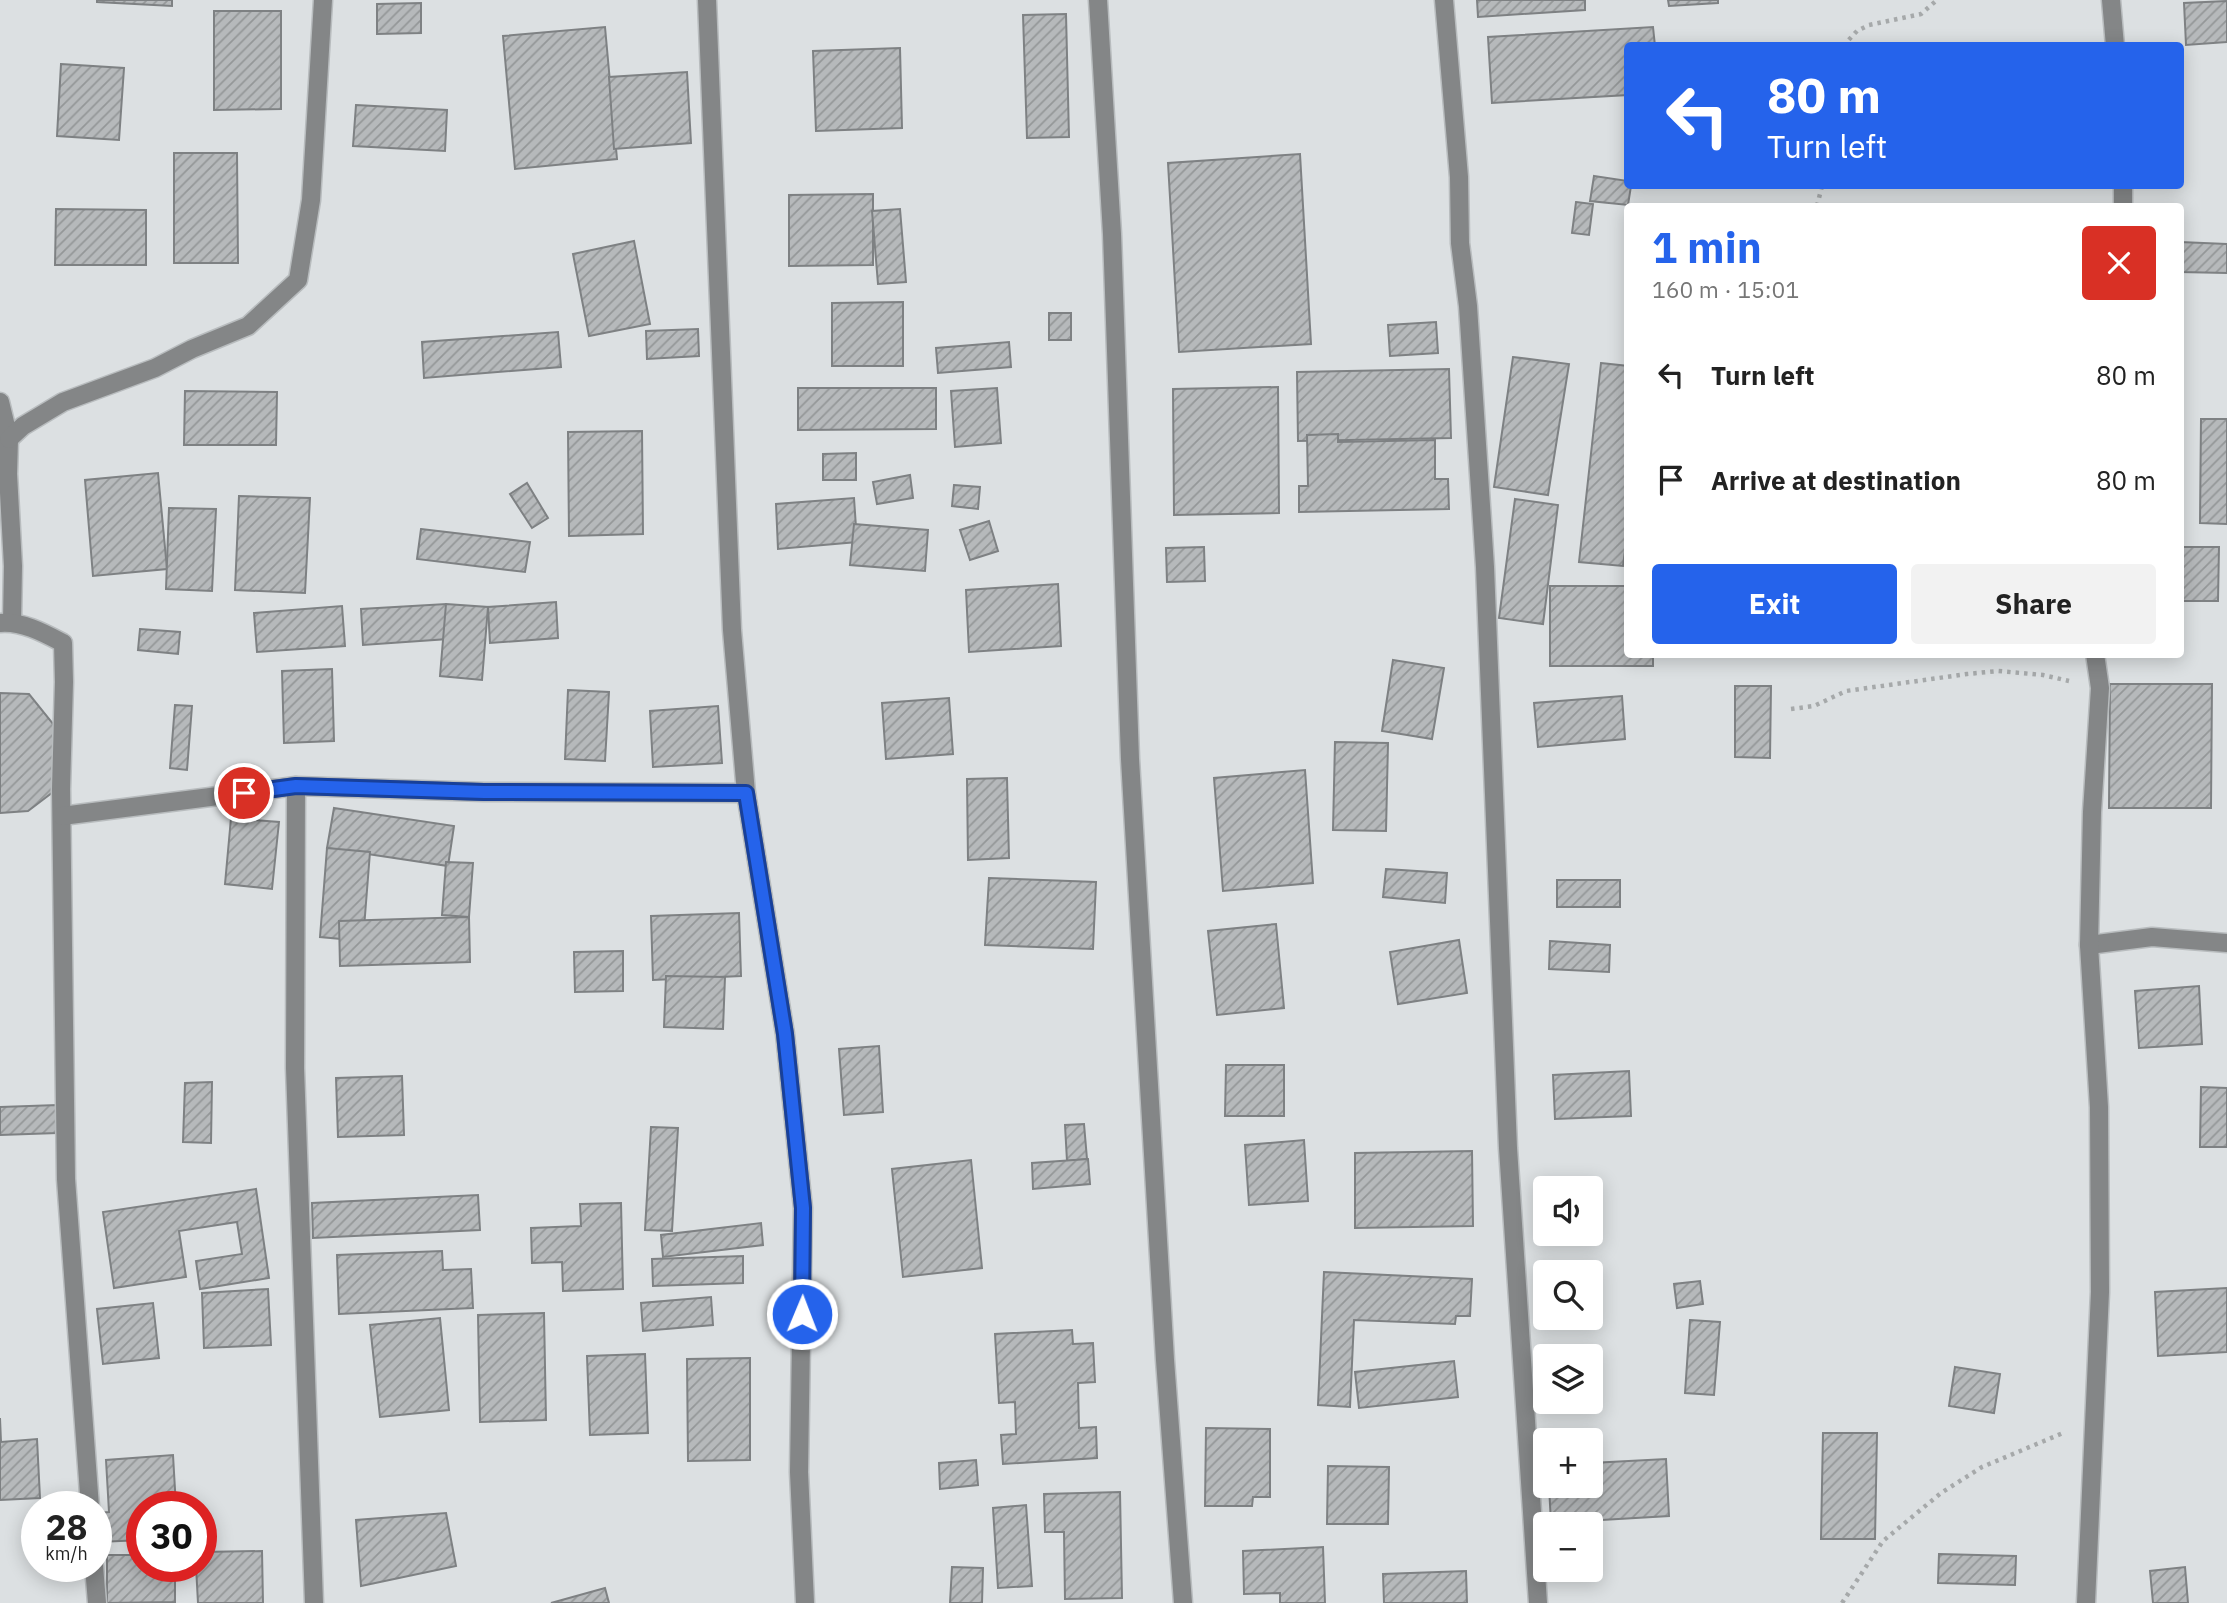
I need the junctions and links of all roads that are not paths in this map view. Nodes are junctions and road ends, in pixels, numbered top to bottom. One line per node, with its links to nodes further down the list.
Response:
1 (323, 0): 8 (street)
2 (707, 0): 12 (street)
3 (1098, 0): 21 (street)
4 (1444, 0): 22 (street)
5 (2111, 0): 6 (street)
6 (2115, 42)
7 (0, 402): 8 (street)
8 (9, 439): 9 (street)
9 (6, 623): 13 (street)
10 (2096, 658): 15 (street)
11 (296, 786): 12 (street); 13 (street); 19 (street)
12 (746, 793): 20 (street)
13 (62, 816): 16 (street)
14 (2227, 943): 15 (street)
15 (2090, 945): 23 (street)
16 (89, 1491)
17 (95, 1582): 18 (street)
18 (97, 1603)
19 (314, 1603)
20 (806, 1603)
21 (1183, 1603)
22 (1538, 1603)
23 (2086, 1603)

